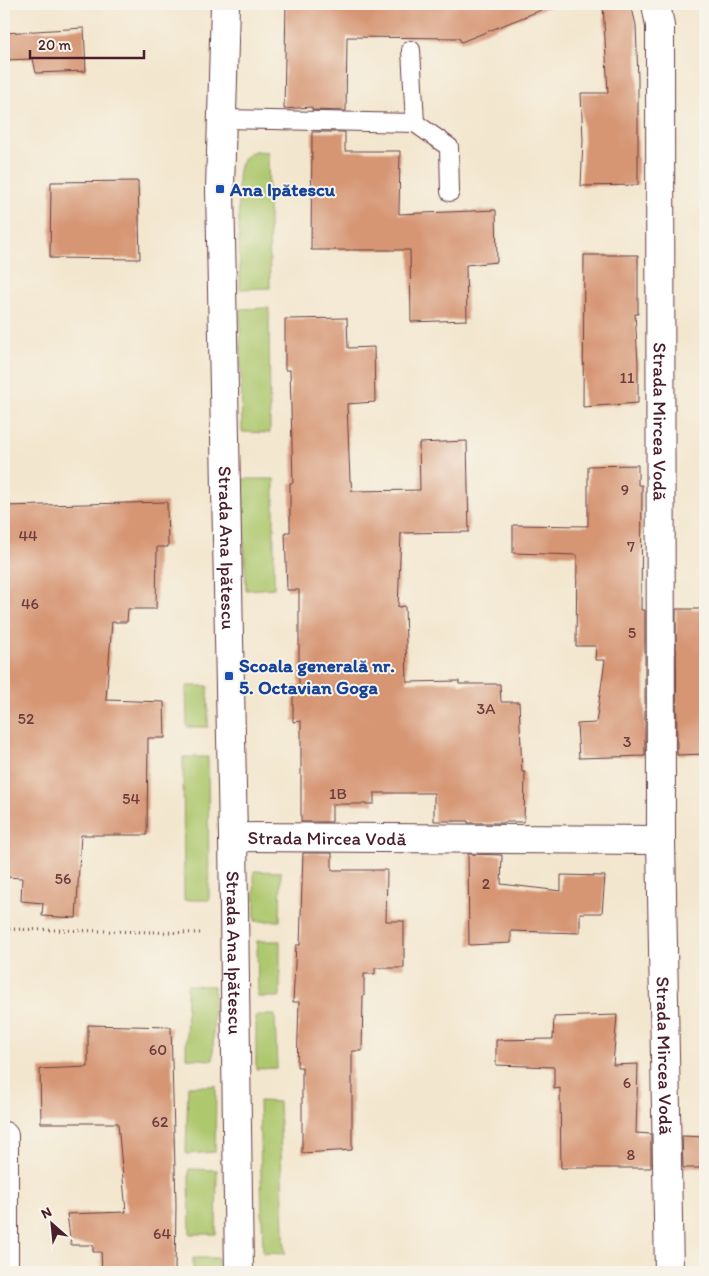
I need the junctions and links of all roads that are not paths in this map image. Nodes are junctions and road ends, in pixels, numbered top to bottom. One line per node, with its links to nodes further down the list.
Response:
1 (225, 4): 4 (street, Strada Ana Ipătescu)
2 (656, 4): 8 (street, Strada Mircea Vodă)
3 (411, 50): 5 (lane)
4 (222, 119): 5 (lane); 7 (street, Strada Ana Ipătescu)
5 (414, 123): 6 (lane)
6 (450, 192)
7 (233, 837): 8 (street, Strada Mircea Vodă); 11 (street, Strada Ana Ipătescu)
8 (661, 840): 12 (street, Strada Mircea Vodă)
9 (4, 1136): 10 (street)
10 (4, 1272)
11 (239, 1272)
12 (669, 1272)

